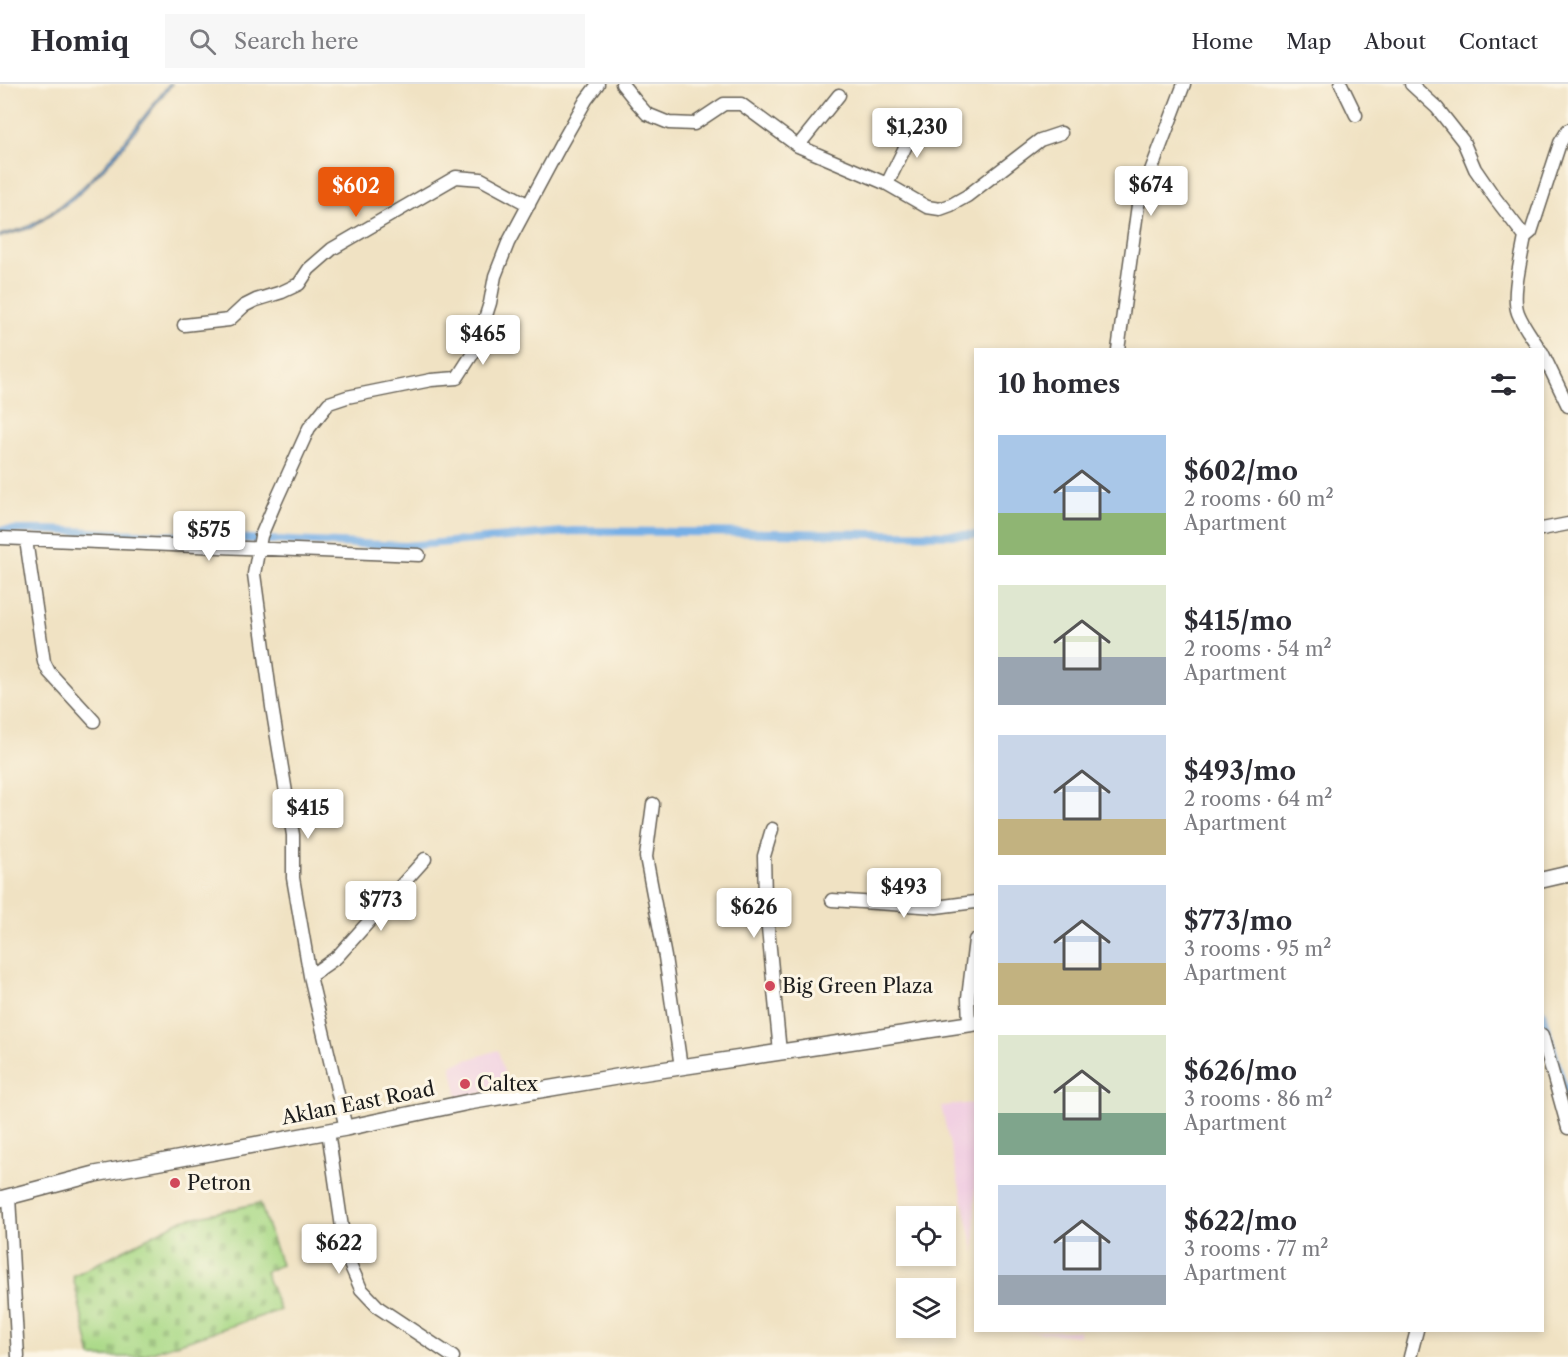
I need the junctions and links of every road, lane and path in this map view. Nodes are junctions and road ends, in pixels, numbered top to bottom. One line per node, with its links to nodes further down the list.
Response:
1 (598, 84): 13 (street)
2 (622, 84): 11 (street)
3 (1184, 84): 16 (street)
4 (1341, 84): 7 (street)
5 (1411, 84): 14 (street)
6 (839, 95): 11 (street)
7 (1356, 115)
8 (919, 120): 12 (street)
9 (1568, 130): 14 (street)
10 (1061, 133): 12 (street)
11 (798, 146): 12 (street)
12 (887, 184)
13 (529, 205): 15 (street); 24 (street)
14 (1525, 237): 17 (street)
15 (184, 325)
16 (1118, 348)
17 (1539, 348)
18 (1544, 357): 19 (street)
19 (1568, 406)
20 (1568, 524): 21 (street)
21 (1544, 529)
22 (0, 538): 23 (street)
23 (26, 540): 24 (street); 26 (street)
24 (260, 544): 25 (street); 35 (street)
25 (419, 555)
26 (94, 721)
27 (653, 804): 39 (street)
28 (772, 829): 38 (street)
29 (425, 859): 35 (street)
30 (1568, 874): 31 (main road)
31 (1544, 880)
32 (832, 900): 33 (street)
33 (974, 902)
34 (973, 957): 36 (street)
35 (310, 976): 40 (street)
36 (972, 1024): 38 (main road, Aklan East Road)
37 (1544, 1042): 41 (street)
38 (780, 1052): 39 (main road, Aklan East Road)
39 (681, 1067): 40 (main road, Aklan East Road)
40 (346, 1128): 42 (main road, Aklan East Road)
41 (1568, 1128)
42 (328, 1131): 43 (main road, Aklan East Road); 46 (street)
43 (5, 1198): 45 (street)
44 (1416, 1332): 47 (street)
45 (18, 1357)
46 (453, 1357)
47 (1410, 1357)

